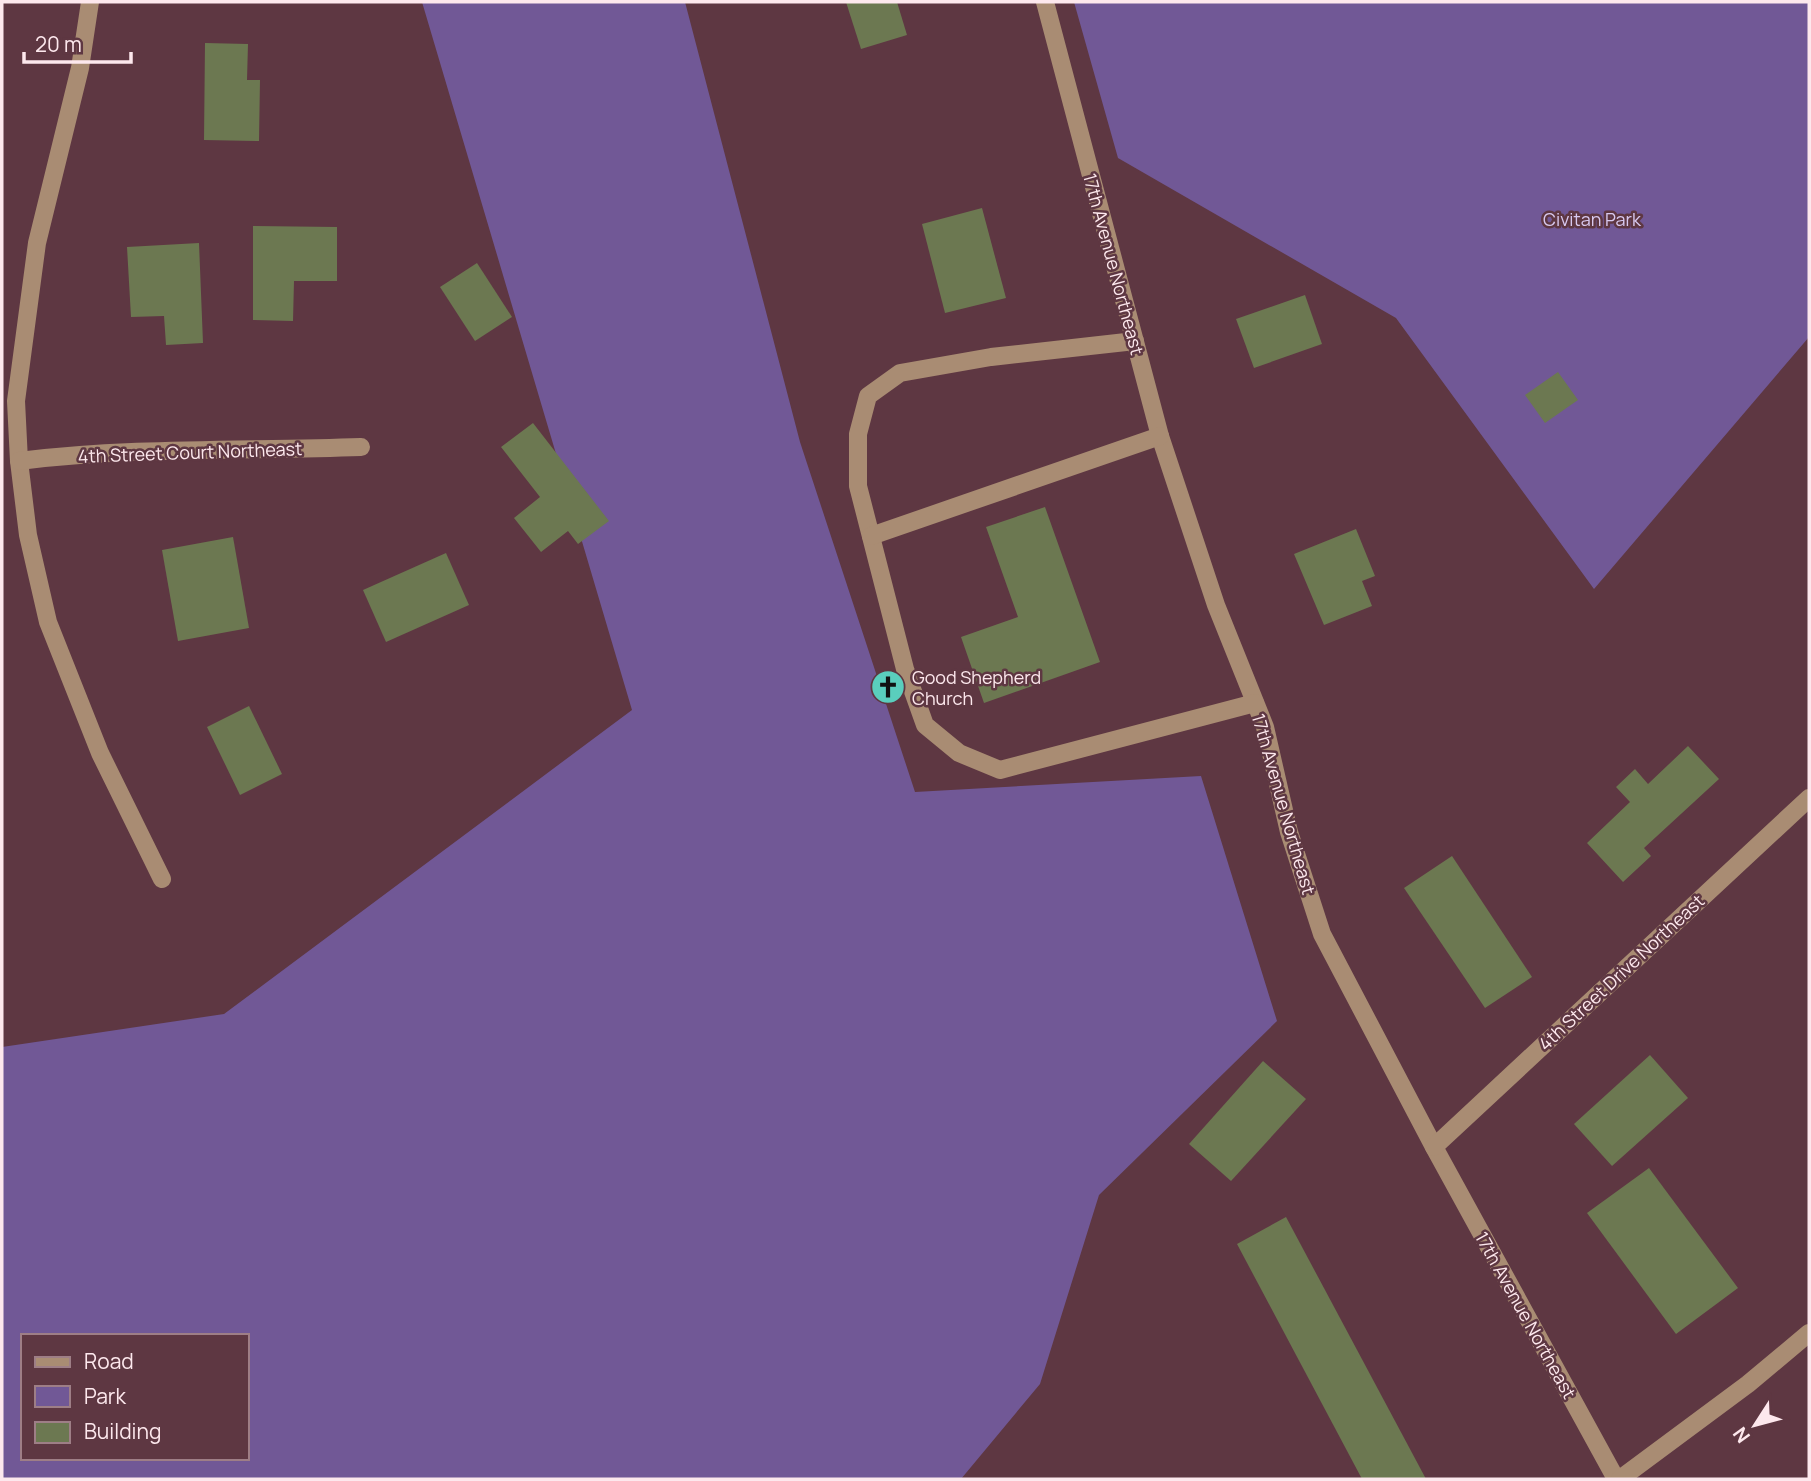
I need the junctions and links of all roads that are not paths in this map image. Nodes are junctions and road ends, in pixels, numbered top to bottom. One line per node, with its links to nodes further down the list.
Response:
1 (90, 2): 6 (street)
2 (1045, 2): 3 (street, 17th Avenue Northeast)
3 (1135, 341): 4 (street, 17th Avenue Northeast); 7 (street)
4 (1160, 436): 7 (street); 8 (street, 17th Avenue Northeast)
5 (361, 447): 6 (street, 4th Street Court Northeast)
6 (19, 461): 10 (street)
7 (871, 536): 8 (street)
8 (1255, 703): 11 (street, 17th Avenue Northeast)
9 (1809, 798): 11 (street, 4th Street Drive Northeast)
10 (162, 879)
11 (1434, 1147): 13 (street, 17th Avenue Northeast)
12 (1809, 1333): 13 (street)
13 (1618, 1479)

